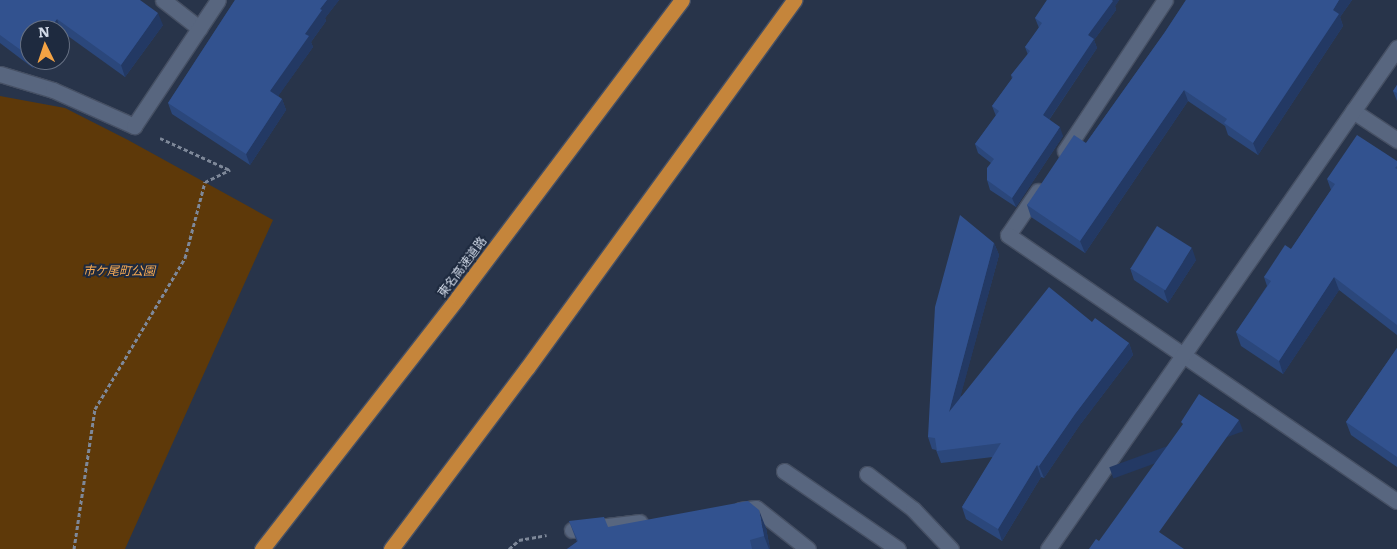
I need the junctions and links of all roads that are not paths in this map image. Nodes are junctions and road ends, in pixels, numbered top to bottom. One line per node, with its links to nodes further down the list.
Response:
1 (162, 0): 6 (street)
2 (218, 0): 6 (street)
3 (682, 0): 20 (highway, 東名高速道路)
4 (794, 0): 21 (highway)
5 (1165, 0): 11 (street)
6 (198, 28): 8 (street)
7 (1397, 48): 9 (street)
8 (0, 74)
9 (1353, 111): 10 (street); 13 (street)
10 (1397, 140)
11 (1057, 162)
12 (1046, 179): 13 (street)
13 (1183, 355): 16 (street); 25 (street)
14 (784, 471): 23 (street)
15 (867, 474): 24 (street)
16 (1397, 501)
17 (727, 511): 22 (street)
18 (659, 520): 19 (street)
19 (572, 530)
20 (262, 549)
21 (391, 549)
22 (808, 549)
23 (898, 549)
24 (951, 549)
25 (1048, 549)

